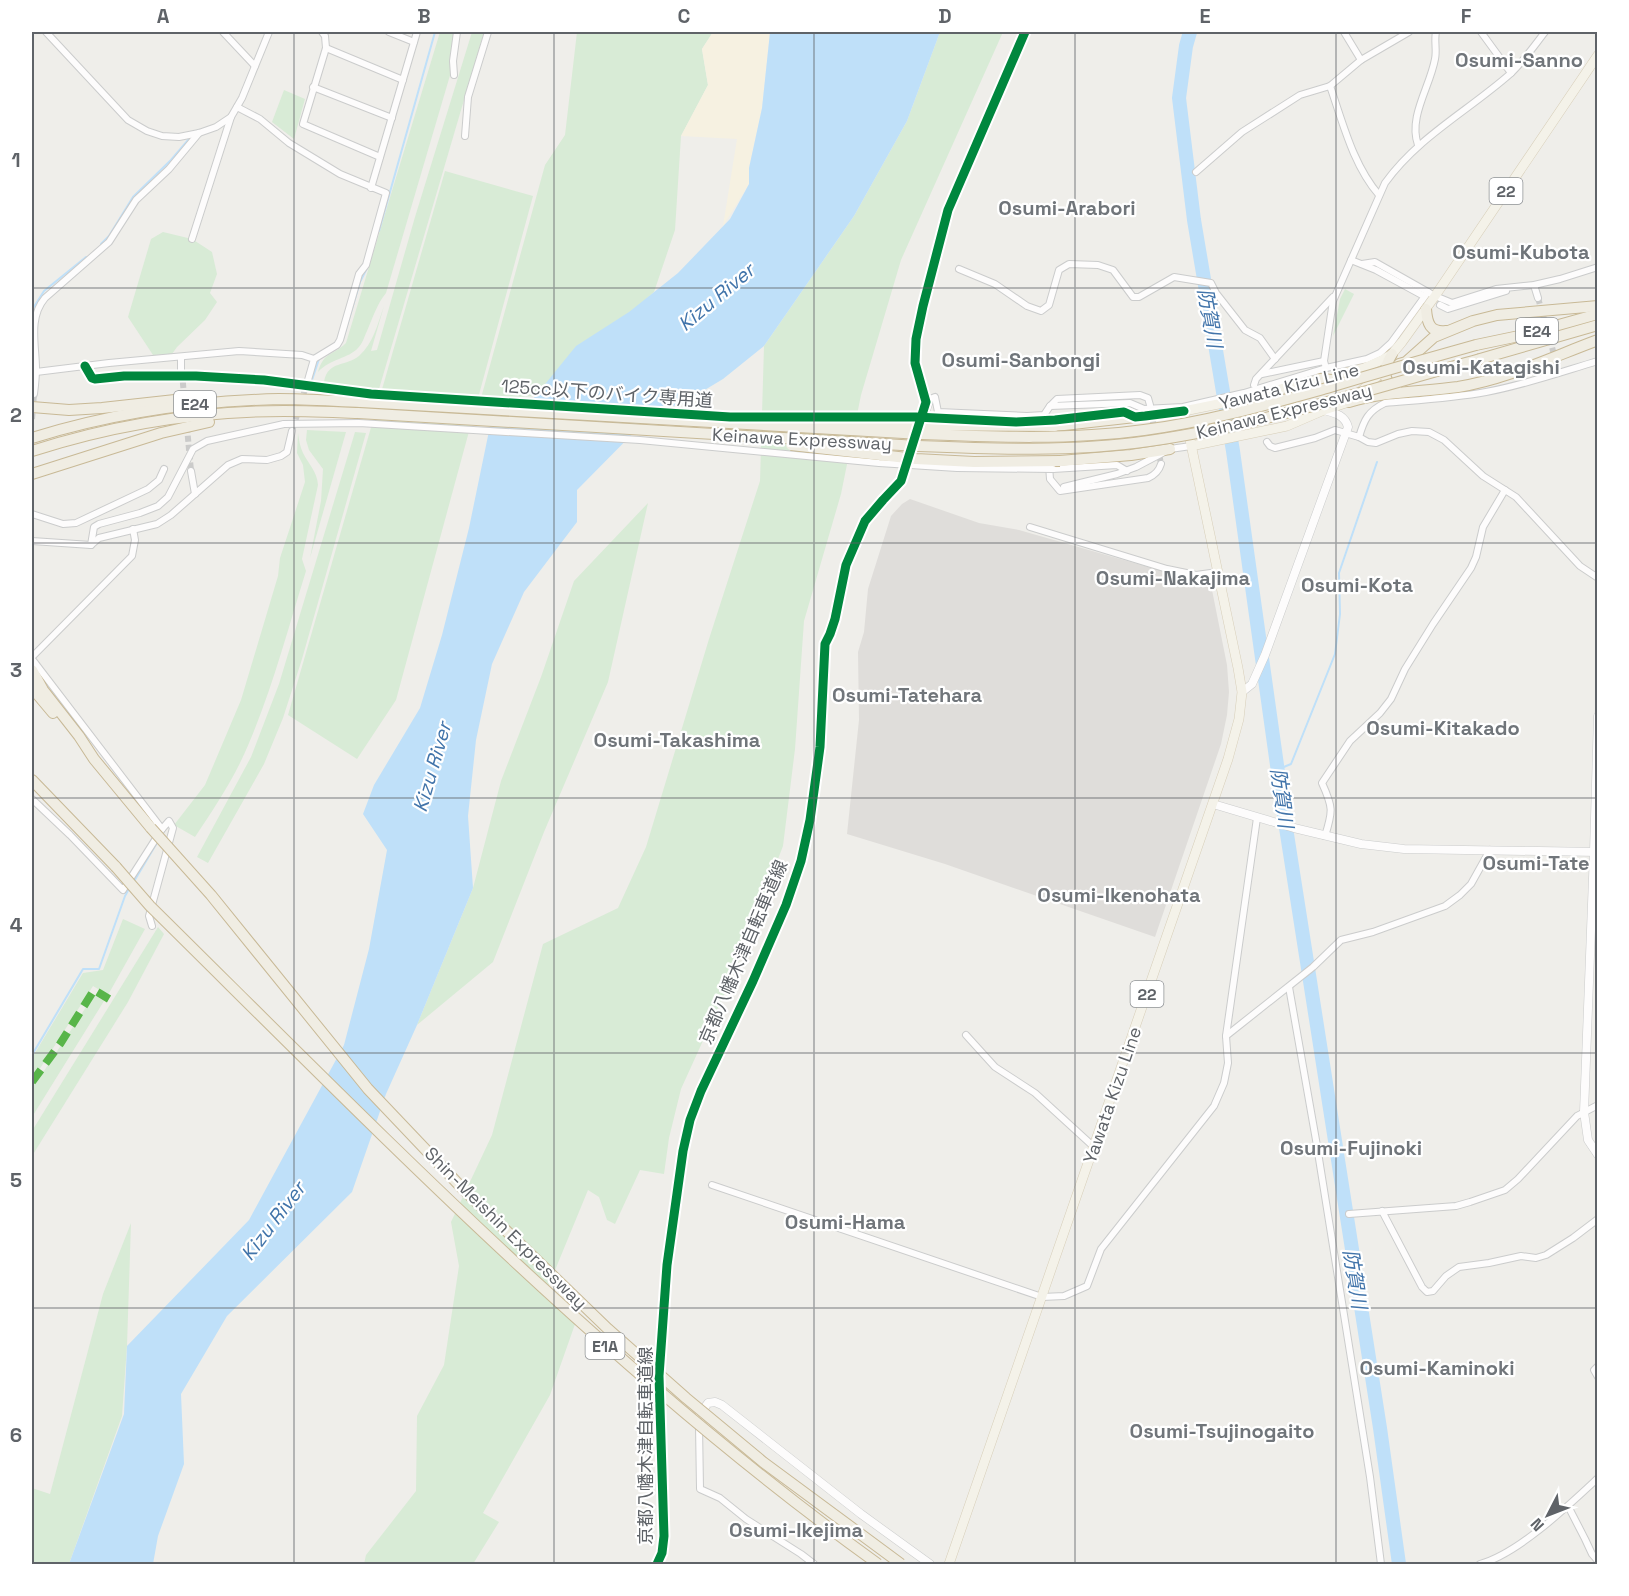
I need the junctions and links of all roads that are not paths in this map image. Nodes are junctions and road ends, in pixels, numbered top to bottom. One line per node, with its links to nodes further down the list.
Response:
1 (46, 32): 27 (street)
2 (223, 32): 18 (street)
3 (269, 32): 18 (street)
4 (389, 32): 14 (street)
5 (417, 32): 14 (street)
6 (457, 32): 20 (street)
7 (488, 32): 28 (street)
8 (1344, 32): 17 (street)
9 (1409, 32): 17 (street)
10 (1436, 32): 29 (street)
11 (1481, 32): 19 (street)
12 (1545, 32): 19 (street)
13 (326, 33): 15 (street)
14 (414, 42): 21 (street)
15 (326, 48): 21 (street); 23 (street)
16 (1598, 55): 41 (main road, Yawata Kizu Line / 22)
17 (1361, 60): 22 (street)
18 (255, 66): 24 (street)
19 (1511, 73): 29 (street)
20 (454, 75)
21 (403, 80): 26 (street)
22 (1330, 86): 31 (street); 33 (street)
23 (314, 87): 26 (street); 30 (street)
24 (237, 107): 25 (street); 32 (street)
25 (231, 117): 27 (street); 34 (street)
26 (392, 118): 30 (street)
27 (199, 133): 63 (street)
28 (465, 136)
29 (1418, 145): 33 (street)
30 (380, 157): 32 (street)
31 (1196, 172)
32 (371, 188): 53 (street)
33 (1379, 195): 35 (street)
34 (192, 239)
35 (1352, 260): 40 (street); 41 (street)
36 (1598, 267): 39 (street)
37 (959, 269): 54 (street)
38 (1524, 285): 39 (street); 41 (street); 43 (street)
39 (1534, 285): 42 (street)
40 (1335, 294): 54 (street); 57 (street)
41 (1428, 294): 45 (main road, Yawata Kizu Line / 22); 57 (street)
42 (1538, 298)
43 (1440, 305)
44 (1598, 306): 49 (highway)
45 (1426, 309): 48 (main road, Yawata Kizu Line / 22); 49 (highway)
46 (1598, 314): 82 (highway, Keinawa Expressway / E24, bridge)
47 (1598, 325): 84 (highway, Keinawa Expressway / E24, bridge)
48 (1413, 327): 51 (main road, Yawata Kizu Line / 22); 59 (main road, Yawata Kizu Line / 22)
49 (1446, 331): 59 (highway)
50 (1598, 340): 67 (highway)
51 (1392, 354): 59 (highway); 64 (main road, Yawata Kizu Line / 22)
52 (181, 357): 53 (street); 58 (street); 60 (street)
53 (314, 359): 65 (street)
54 (1275, 359): 62 (street)
55 (1598, 361): 61 (street)
56 (1557, 363): 61 (street)
57 (1325, 365): 62 (street); 72 (street)
58 (85, 366): 63 (street); 81 (street, 125cc以下のバイク専用道, bridge)
59 (1385, 369): 64 (highway); 67 (highway); 70 (main road, Yawata Kizu Line / 22)
60 (182, 370)
61 (1559, 372): 86 (street)
62 (1261, 374): 66 (street)
63 (34, 376): 68 (street)
64 (1320, 379): 77 (main road, Yawata Kizu Line / 22)
65 (308, 380)
66 (1254, 385)
67 (1405, 392): 70 (highway)
68 (34, 394)
69 (232, 401): 73 (highway); 74 (highway, Keinawa Expressway / E24); 87 (highway, Keinawa Expressway / E24)
70 (1349, 402): 75 (main road, Yawata Kizu Line / 22)
71 (1150, 405): 72 (street)
72 (1050, 406): 79 (street)
73 (32, 407)
74 (359, 407): 76 (highway, Keinawa Expressway / E24); 82 (highway, Keinawa Expressway / E24, bridge); 84 (highway, Keinawa Expressway / E24, bridge)
75 (1324, 410): 85 (street); 89 (main road, Yawata Kizu Line / 22)
76 (284, 411): 91 (highway, Keinawa Expressway / E24); 97 (highway)
77 (1184, 411): 80 (street); 89 (main road, Yawata Kizu Line / 22)
78 (922, 413): 79 (street)
79 (1044, 415): 98 (street)
80 (1135, 417): 81 (highway)
81 (1055, 423): 82 (highway, bridge)
82 (752, 424)
83 (292, 430): 100 (street)
84 (684, 432): 93 (highway, bridge)
85 (1346, 433): 86 (street); 88 (street); 111 (street)
86 (1359, 437): 99 (street)
87 (32, 438)
88 (1267, 442)
89 (1191, 446): 90 (street); 106 (main road, Yawata Kizu Line / 22)
90 (1170, 449): 93 (highway); 96 (street)
91 (32, 450)
92 (1161, 464): 98 (street)
93 (1057, 465): 96 (street); 105 (street, bridge)
94 (164, 469): 101 (street)
95 (191, 471): 100 (street)
96 (1127, 471): 98 (street)
97 (32, 474)
98 (1057, 489)
99 (1505, 490): 107 (street); 120 (street)
100 (195, 494): 103 (street)
101 (32, 514)
102 (1030, 527): 106 (street)
103 (134, 529): 105 (street); 108 (street)
104 (32, 541): 105 (street)
105 (91, 544)
106 (1218, 572): 111 (main road, Yawata Kizu Line / 22)
107 (1598, 578)
108 (32, 658): 119 (street)
109 (32, 670): 113 (highway)
110 (32, 688): 113 (highway)
111 (1242, 692): 117 (main road, Yawata Kizu Line / 22)
112 (1598, 716): 122 (street)
113 (94, 759): 145 (highway, Shin-Meishin Expressway / E1A, bridge)
114 (32, 780): 123 (highway)
115 (32, 785): 123 (highway)
116 (32, 799): 119 (street)
117 (1213, 804): 118 (street); 130 (main road, Yawata Kizu Line / 22)
118 (1257, 818): 120 (street); 127 (street)
119 (162, 829): 124 (street)
120 (1325, 836): 121 (street)
121 (1490, 850): 122 (street); 125 (street)
122 (1596, 852): 129 (street)
123 (116, 867): 144 (highway, Shin-Meishin Expressway / E1A, bridge)
124 (152, 926)
125 (1289, 987): 127 (street); 148 (street)
126 (966, 1035): 130 (street)
127 (1226, 1036): 136 (street)
128 (1598, 1105): 129 (street)
129 (1584, 1112): 131 (street); 133 (street)
130 (1094, 1147): 136 (main road, Yawata Kizu Line / 22)
131 (1598, 1155)
132 (712, 1185): 136 (street)
133 (1382, 1211): 134 (street); 135 (street)
134 (1349, 1214)
135 (1598, 1219)
136 (1042, 1297): 147 (main road, Yawata Kizu Line / 22)
137 (1598, 1366): 138 (street)
138 (1598, 1377)
139 (699, 1416): 143 (street); 146 (street)
140 (1598, 1478): 141 (street)
141 (1568, 1506): 142 (street); 149 (street)
142 (1598, 1561)
143 (814, 1564)
144 (878, 1564)
145 (902, 1564)
146 (930, 1564)
147 (950, 1564)
148 (1381, 1564)
149 (1480, 1564)

